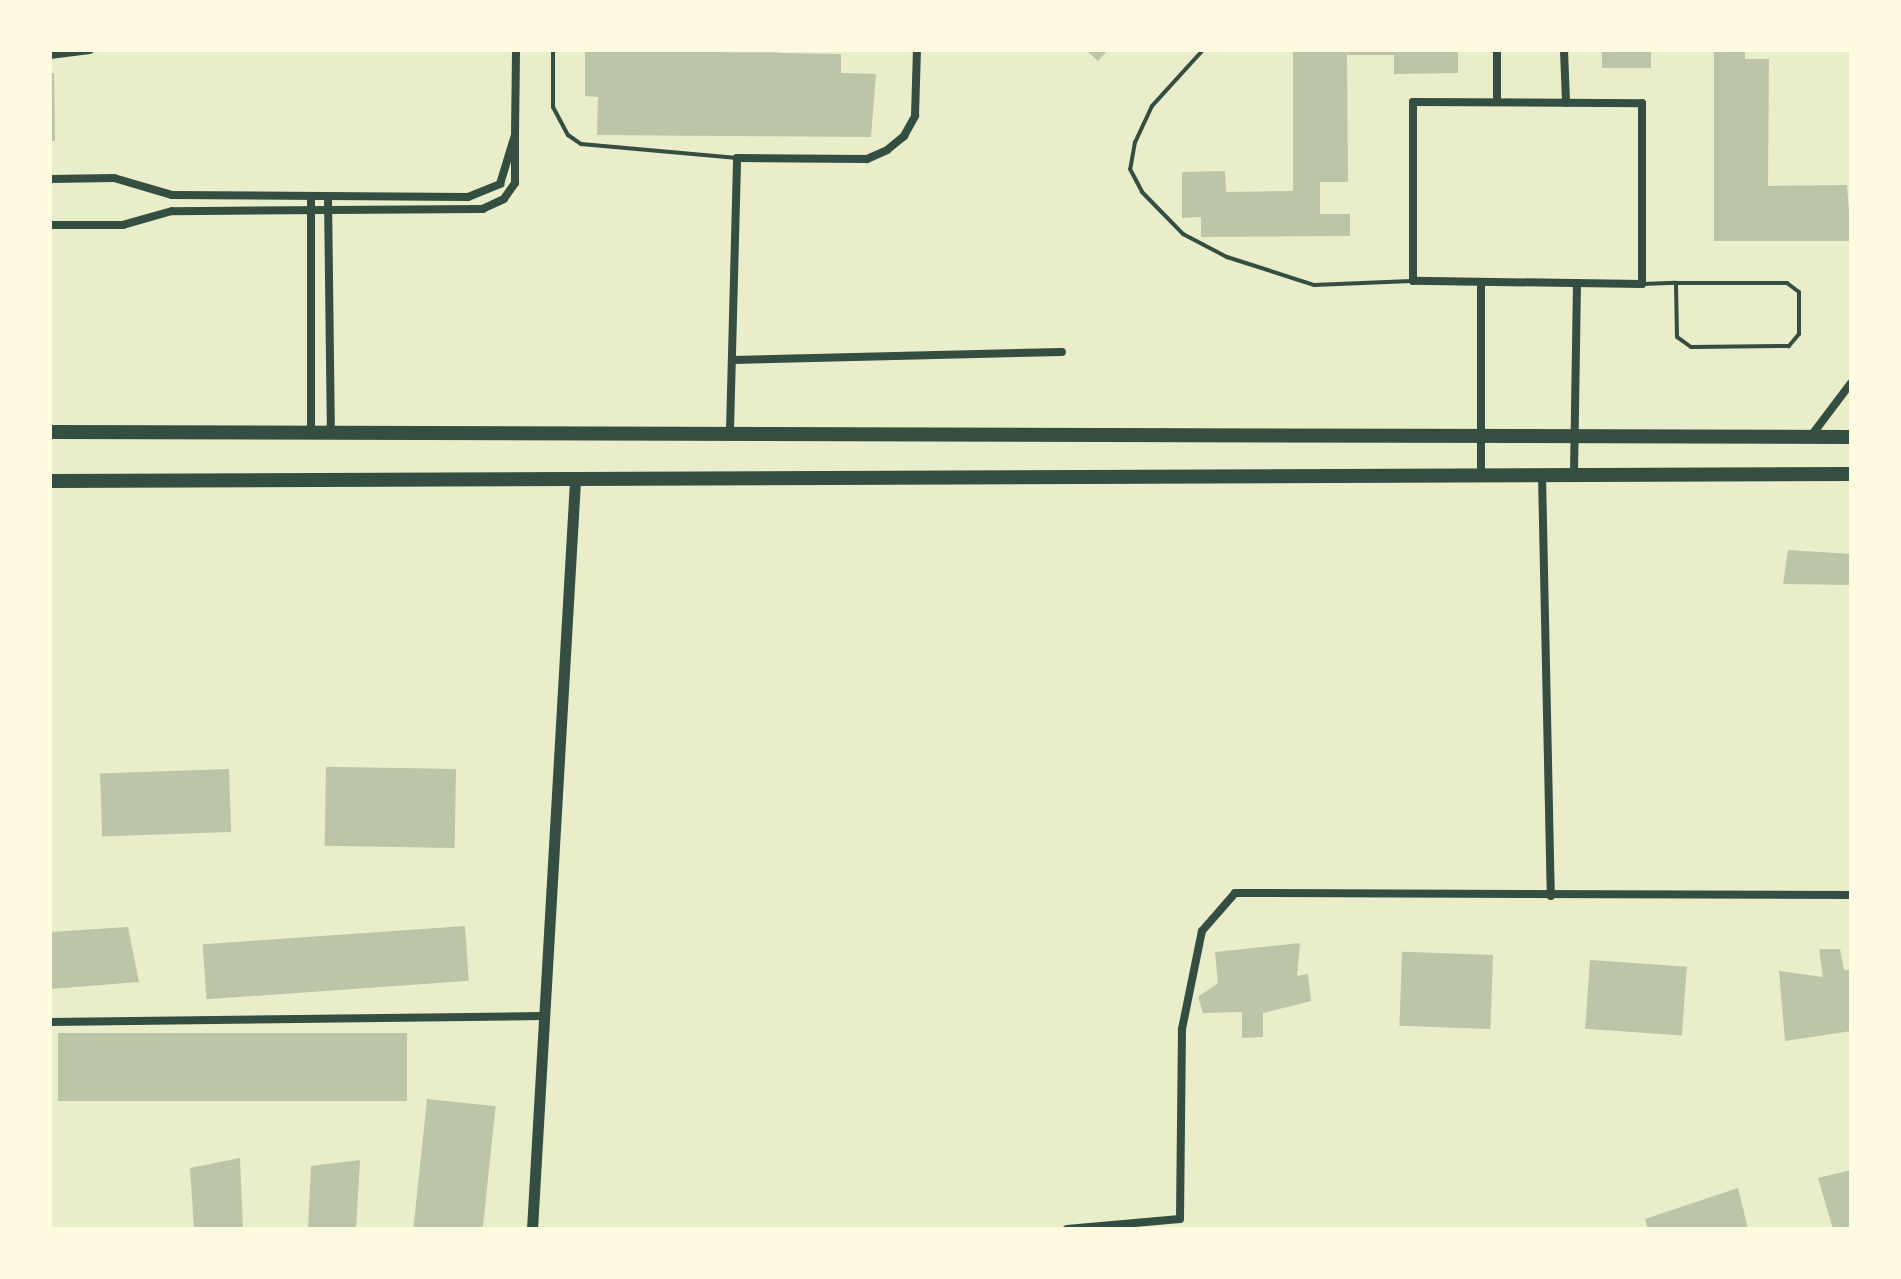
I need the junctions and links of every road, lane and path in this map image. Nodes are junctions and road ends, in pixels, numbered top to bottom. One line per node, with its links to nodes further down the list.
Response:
1 (90, 50): 8 (street)
2 (516, 50): 11 (street)
3 (553, 50): 12 (lane)
4 (917, 50): 12 (street)
5 (1203, 50): 19 (lane)
6 (1497, 50): 9 (street)
7 (1564, 50): 10 (street)
8 (50, 55)
9 (1497, 102): 10 (street); 19 (street)
10 (1566, 103): 23 (street)
11 (515, 135): 15 (street); 17 (street)
12 (737, 158): 25 (street)
13 (50, 179): 14 (street)
14 (311, 196): 15 (street); 16 (street)
15 (328, 196): 17 (street)
16 (311, 212): 17 (street); 18 (street); 28 (street)
17 (329, 212): 29 (street)
18 (50, 225)
19 (1413, 281): 20 (street)
20 (1481, 282): 21 (street); 31 (street)
21 (1577, 283): 23 (street); 32 (street)
22 (1676, 283): 22 (lane); 23 (lane)
23 (1642, 284)
24 (1062, 352): 25 (street)
25 (733, 360): 27 (street)
26 (1851, 383): 33 (street)
27 (730, 430): 29 (main road); 31 (main road)
28 (311, 431): 29 (main road); 30 (main road)
29 (331, 431)
30 (50, 432)
31 (1480, 433): 32 (main road); 35 (street)
32 (1574, 434): 33 (main road); 36 (street)
33 (1811, 436): 34 (main road)
34 (1851, 437)
35 (1481, 473): 38 (main road); 40 (main road)
36 (1574, 474): 37 (main road); 38 (main road)
37 (1851, 474)
38 (1542, 475): 42 (street)
39 (50, 481): 40 (main road)
40 (575, 481): 43 (street)
41 (1851, 895): 42 (street)
42 (1551, 896): 46 (street)
43 (544, 1016): 44 (street); 45 (street)
44 (50, 1022)
45 (532, 1229)
46 (1067, 1229)

